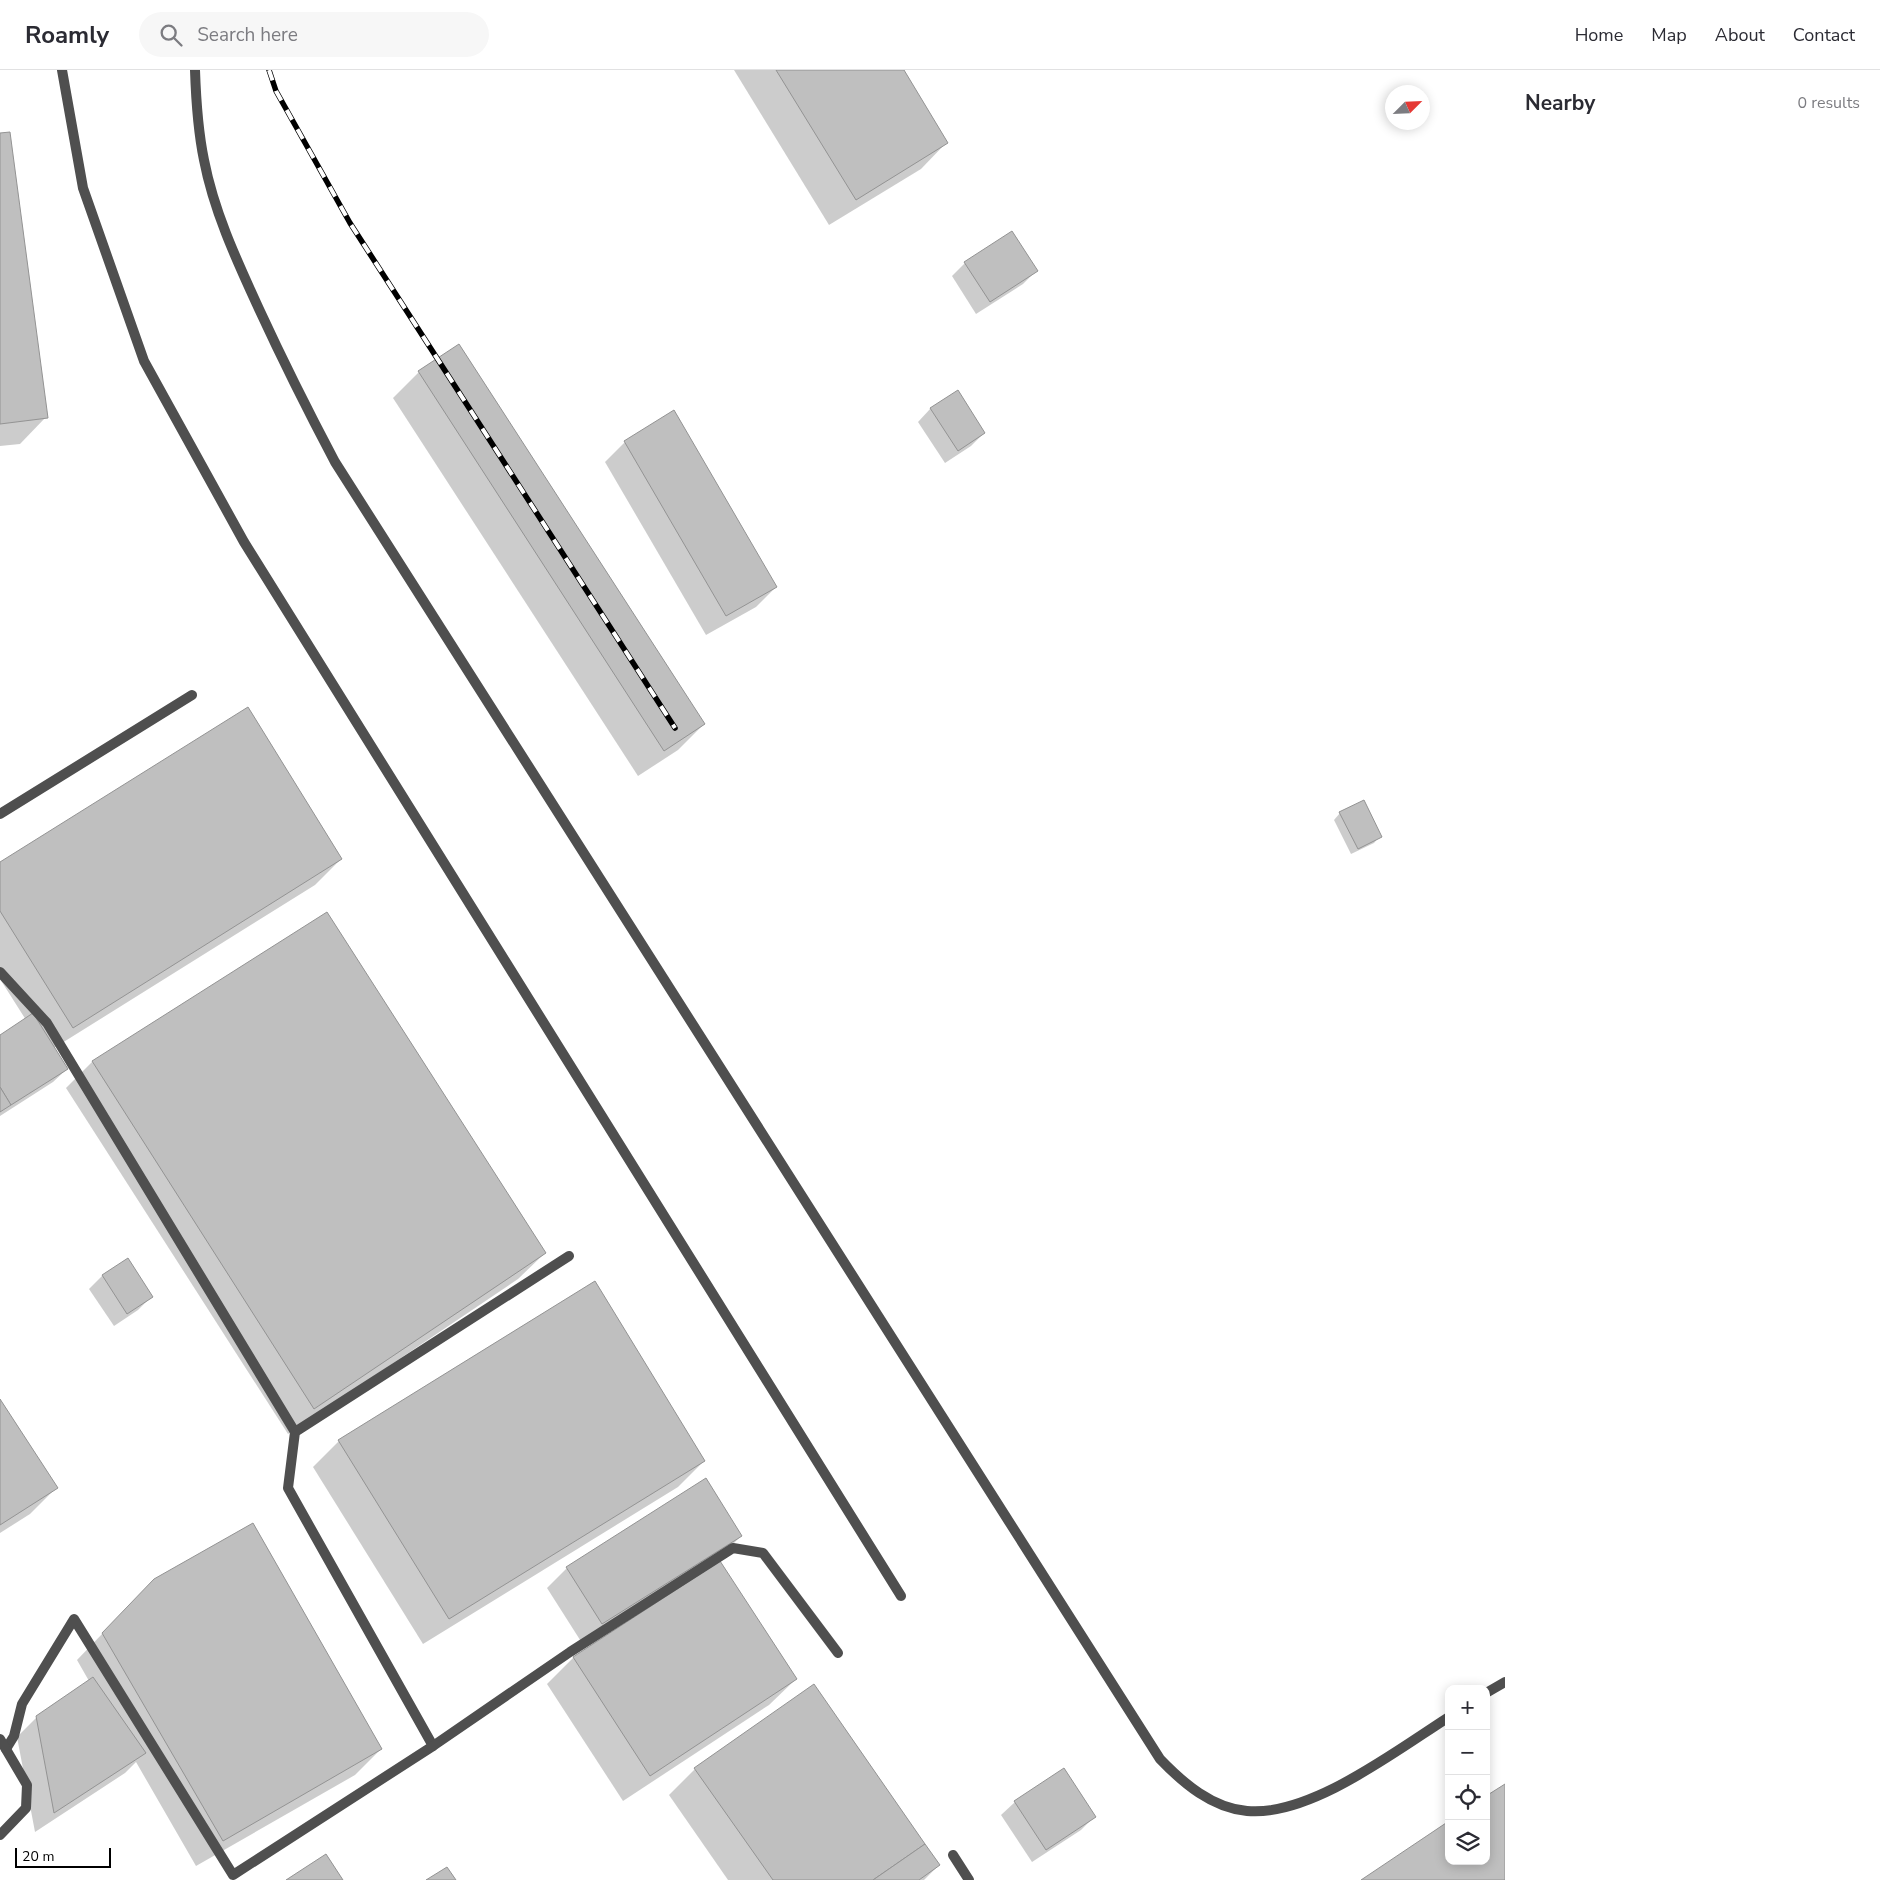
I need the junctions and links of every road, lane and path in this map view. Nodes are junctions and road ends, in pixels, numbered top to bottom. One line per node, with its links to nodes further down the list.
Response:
1 (62, 70): 8 (street)
2 (195, 70): 12 (street)
3 (192, 695): 4 (street)
4 (0, 814)
5 (0, 972): 7 (street)
6 (569, 1256): 7 (street)
7 (295, 1432): 14 (street)
8 (901, 1596)
9 (838, 1653): 14 (street)
10 (1505, 1682): 11 (street)
11 (1490, 1691)
12 (1445, 1720)
13 (0, 1738): 15 (street)
14 (433, 1746): 15 (street)
15 (6, 1749): 16 (street)
16 (0, 1835)
17 (953, 1855): 18 (street)
18 (970, 1880)

